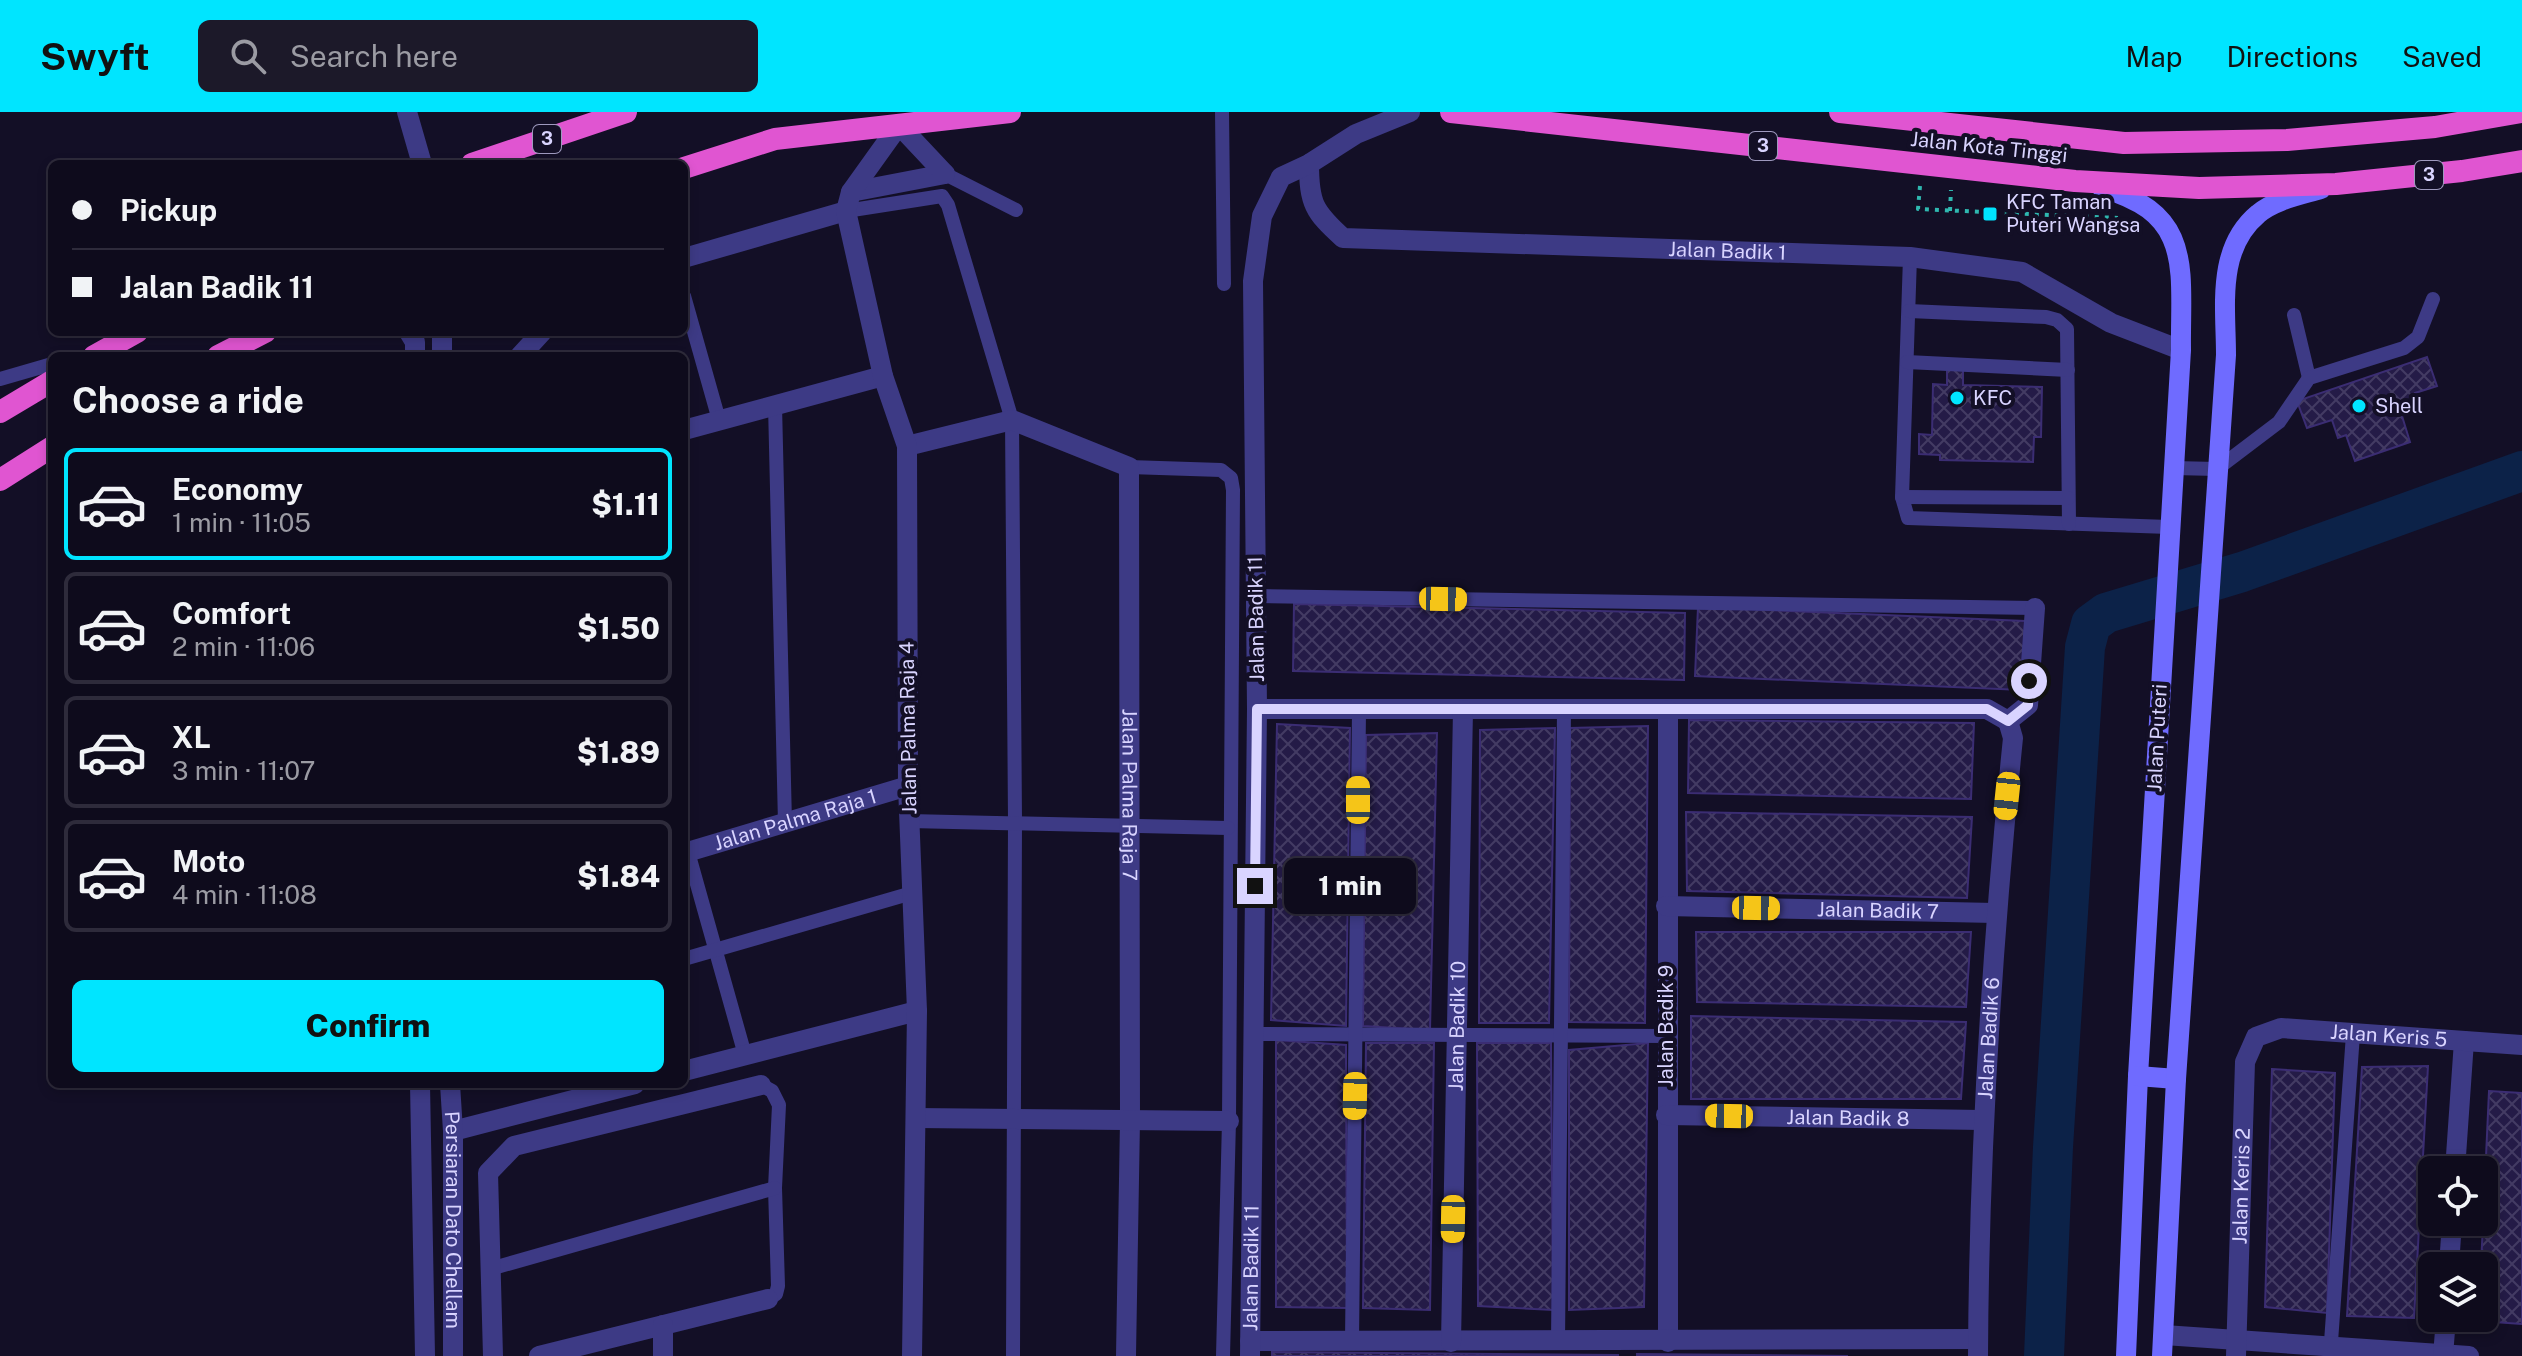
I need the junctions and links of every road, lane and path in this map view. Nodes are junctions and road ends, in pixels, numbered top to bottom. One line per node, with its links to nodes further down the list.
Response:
1 (407, 112): 10 (street)
2 (623, 112): 11 (highway, 3)
3 (1010, 112): 9 (highway)
4 (1222, 112): 24 (lane)
5 (1410, 112): 13 (street, Jalan Badik 11)
6 (1451, 112): 16 (highway, Jalan Kota Tinggi / 3)
7 (1840, 112): 8 (highway, Jalan Kota Tinggi)
8 (2521, 112)
9 (899, 125): 14 (highway); 15 (street); 18 (street)
10 (421, 160)
11 (484, 160)
12 (2522, 161): 17 (highway, Jalan Kota Tinggi / 3)
13 (1309, 164): 23 (street, Jalan Badik 1); 58 (street, Jalan Badik 11)
14 (688, 167)
15 (945, 174): 18 (street); 20 (lane)
16 (2075, 181): 17 (highway, Jalan Kota Tinggi / 3); 32 (main road, Jalan Puteri)
17 (2336, 184): 52 (main road, Jalan Puteri)
18 (848, 202): 22 (street); 39 (street, Jalan Palma Raja 4); 46 (lane)
19 (1918, 209): 21 (path)
20 (1016, 210)
21 (2126, 218)
22 (688, 257)
23 (1910, 257): 27 (lane); 32 (street, Jalan Badik 1)
24 (1224, 284)
25 (2433, 299): 40 (lane)
26 (688, 310): 45 (lane)
27 (1909, 311): 36 (lane); 38 (lane)
28 (2294, 315): 40 (lane)
29 (130, 336): 33 (highway)
30 (257, 336): 34 (highway)
31 (538, 336): 35 (street)
32 (2181, 350): 51 (main road, Jalan Puteri)
33 (102, 352)
34 (226, 352)
35 (524, 352)
36 (1907, 362): 38 (lane); 54 (lane)
37 (48, 365): 41 (lane)
38 (2068, 370): 55 (lane)
39 (883, 376): 43 (street); 48 (street, Jalan Palma Raja 4)
40 (2309, 378): 52 (lane)
41 (0, 379)
42 (48, 383): 44 (highway)
43 (775, 405): 45 (street); 69 (lane)
44 (0, 412)
45 (719, 420): 47 (street)
46 (1012, 420): 48 (street); 50 (street); 68 (lane)
47 (688, 429)
48 (907, 446): 66 (street, Jalan Palma Raja 4)
49 (48, 450): 53 (highway)
50 (1129, 467): 70 (street, Jalan Palma Raja 7); 71 (lane)
51 (2173, 468): 52 (lane); 57 (main road, Jalan Puteri)
52 (2217, 469): 92 (main road, Jalan Puteri)
53 (0, 480)
54 (1902, 497): 55 (lane); 56 (lane)
55 (2068, 498): 56 (lane)
56 (2069, 524): 57 (lane)
57 (2169, 527): 91 (main road, Jalan Puteri)
58 (1256, 596): 59 (lane); 60 (street, Jalan Badik 11)
59 (2035, 608): 65 (street)
60 (1257, 709): 64 (street); 80 (street, Jalan Badik 11)
61 (1463, 710): 62 (street); 64 (street); 83 (street, Jalan Badik 10)
62 (1564, 710): 63 (street); 84 (lane)
63 (1668, 710): 65 (street); 75 (street, Jalan Badik 9)
64 (1359, 711): 82 (lane)
65 (2008, 721): 76 (street, Jalan Badik 6)
66 (908, 786): 67 (street, Jalan Palma Raja 4); 69 (street, Jalan Palma Raja 1)
67 (909, 821): 68 (lane); 74 (street, Jalan Palma Raja 4)
68 (1015, 821): 70 (lane); 99 (lane)
69 (785, 823): 72 (street, Jalan Palma Raja 1)
70 (1127, 823): 71 (lane); 100 (street, Jalan Palma Raja 7)
71 (1228, 828): 102 (lane)
72 (688, 851)
73 (688, 859): 77 (lane)
74 (912, 893): 77 (lane); 79 (street, Jalan Palma Raja 4)
75 (1666, 906): 76 (street, Jalan Badik 7); 85 (street, Jalan Badik 9)
76 (1995, 913): 101 (street, Jalan Badik 6)
77 (714, 950): 78 (lane); 89 (lane)
78 (688, 958)
79 (917, 1011): 89 (street); 98 (street, Jalan Palma Raja 4)
80 (1253, 1034): 82 (lane); 117 (street, Jalan Badik 11)
81 (2353, 1034): 86 (street, Jalan Keris 5); 87 (street, Jalan Keris 5); 119 (lane)
82 (1355, 1035): 83 (lane); 110 (lane)
83 (1457, 1035): 84 (lane); 111 (street, Jalan Badik 10)
84 (1561, 1036): 85 (lane); 112 (lane)
85 (1666, 1036): 97 (street, Jalan Badik 9)
86 (2256, 1037): 116 (street, Jalan Keris 2)
87 (2464, 1041): 88 (street, Jalan Keris 5); 104 (street)
88 (2522, 1045)
89 (745, 1055): 90 (street)
90 (688, 1070)
91 (2138, 1076): 92 (main road); 130 (main road, Jalan Puteri)
92 (2176, 1079): 114 (main road, Jalan Puteri)
93 (761, 1085): 105 (lane); 106 (street)
94 (420, 1088): 121 (street, Persiaran Dato Chellam)
95 (450, 1088): 103 (street, Persiaran Dato Chellam)
96 (620, 1088): 103 (street)
97 (1666, 1115): 101 (street, Jalan Badik 8); 113 (street, Jalan Badik 9)
98 (916, 1118): 99 (street); 126 (street, Jalan Palma Raja 4)
99 (1014, 1118): 100 (street); 127 (lane)
100 (1130, 1120): 102 (street); 128 (street, Jalan Palma Raja 7)
101 (1981, 1120): 115 (street, Jalan Badik 6)
102 (1229, 1121): 129 (lane)
103 (453, 1131): 122 (street, Persiaran Dato Chellam)
104 (2456, 1156)
105 (775, 1188): 106 (lane); 107 (lane)
106 (490, 1269): 123 (street)
107 (768, 1299): 108 (street)
108 (663, 1325): 124 (street); 125 (street)
109 (2445, 1332): 120 (street)
110 (1352, 1341): 111 (street); 117 (street)
111 (1451, 1342): 112 (street)
112 (1558, 1342): 118 (street)
113 (1668, 1342): 115 (street); 118 (street)
114 (2163, 1346): 116 (street)
115 (1978, 1348)
116 (2236, 1348): 119 (street)
117 (1250, 1349)
118 (1630, 1349)
119 (2330, 1351): 120 (street)
120 (2443, 1355): 131 (street)
121 (425, 1356)
122 (453, 1356)
123 (493, 1356)
124 (539, 1356)
125 (663, 1356)
126 (912, 1356)
127 (1013, 1356)
128 (1126, 1356)
129 (1223, 1356)
130 (2126, 1356)
131 (2469, 1356)

